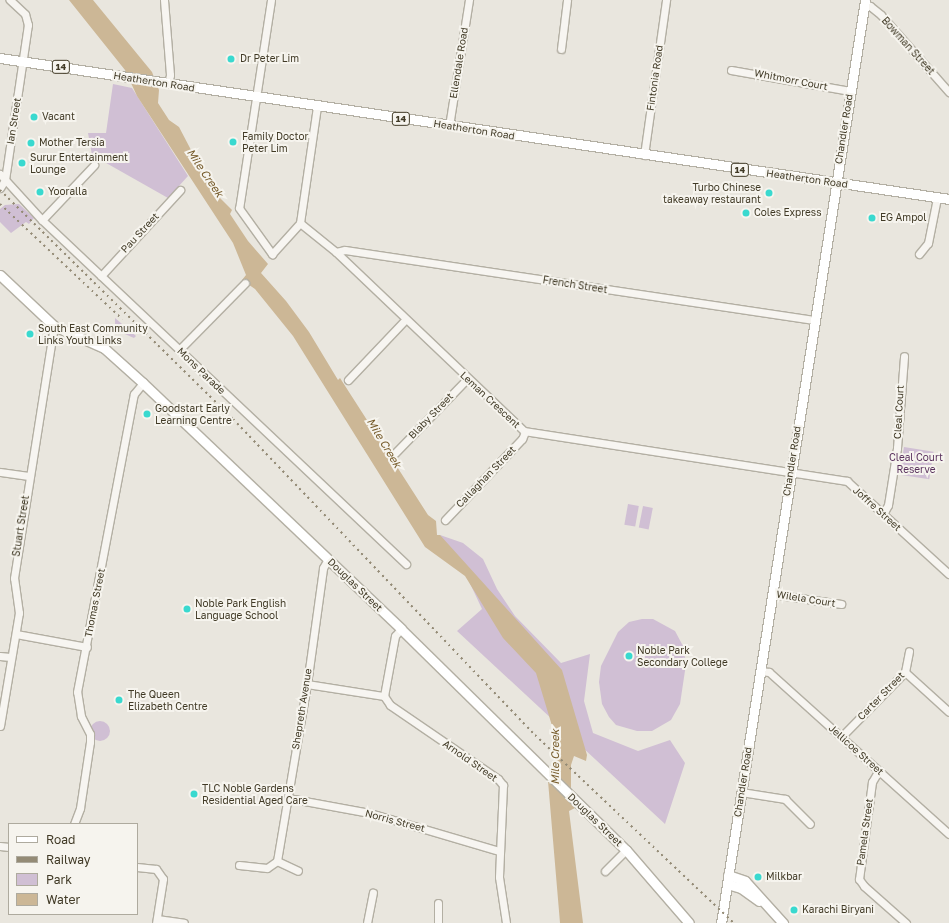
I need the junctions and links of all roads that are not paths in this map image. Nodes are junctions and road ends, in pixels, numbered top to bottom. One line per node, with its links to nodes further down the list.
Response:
1 (10, 0): 10 (street, Ian Street)
2 (164, 0): 12 (street)
3 (271, 0): 15 (street)
4 (468, 0): 17 (street, Ellendale Road)
5 (567, 0): 8 (street)
6 (666, 0): 18 (street, Fintonia Road)
7 (864, 3): 13 (main road, Chandler Road); 14 (street, Bowman Street)
8 (561, 49)
9 (0, 58): 10 (main road, Heatherton Road / 14)
10 (22, 62): 12 (main road, Heatherton Road / 14); 20 (street, Ian Street)
11 (731, 70): 13 (street, Whitmorr Court)
12 (168, 84): 15 (main road, Heatherton Road / 14)
13 (850, 91): 21 (main road, Chandler Road)
14 (949, 92)
15 (256, 97): 16 (main road, Heatherton Road / 14); 29 (street)
16 (318, 106): 17 (main road, Heatherton Road / 14); 27 (street)
17 (449, 126): 18 (main road, Heatherton Road / 14)
18 (644, 155): 21 (main road, Heatherton Road / 14)
19 (94, 164): 26 (street)
20 (2, 177): 22 (street); 26 (street, Mons Parade)
21 (836, 182): 24 (main road, Heatherton Road / 14); 36 (main road, Chandler Road)
22 (0, 188)
23 (180, 190): 33 (street, Pau Street)
24 (937, 198): 25 (main road, Heatherton Road / 14); 30 (street)
25 (949, 200)
26 (42, 220): 33 (street, Mons Parade)
27 (300, 222): 28 (street, Leman Crescent); 29 (street)
28 (336, 252): 35 (street, Leman Crescent); 36 (street, French Street)
29 (272, 254): 31 (street)
30 (919, 254)
31 (266, 260)
32 (0, 275): 37 (main road, Douglas Street)
33 (101, 276): 38 (street, Mons Parade)
34 (244, 283): 38 (street)
35 (405, 320): 40 (street, Leman Crescent); 41 (street)
36 (814, 320): 46 (main road, Chandler Road)
37 (54, 326): 42 (main road, Douglas Street); 47 (street, Stuart Street)
38 (179, 350): 51 (street, Mons Parade)
39 (904, 356): 48 (street, Cleal Court)
40 (467, 379): 43 (street, Leman Crescent); 44 (street, Blaby Street)
41 (348, 380)
42 (143, 383): 50 (main road, Douglas Street); 57 (street, Thomas Street)
43 (525, 432): 46 (street, Leman Crescent); 49 (street, Callaghan Street)
44 (395, 453)
45 (0, 472): 47 (street)
46 (791, 472): 48 (street, Joffre Street); 53 (main road, Chandler Road)
47 (29, 476): 56 (street, Stuart Street)
48 (883, 514): 52 (street, Joffre Street)
49 (445, 520)
50 (328, 559): 55 (main road, Douglas Street); 63 (street, Shepreth Avenue)
51 (406, 564)
52 (949, 574)
53 (772, 594): 54 (street, Wilela Court); 61 (main road, Chandler Road)
54 (841, 604)
55 (401, 629): 64 (street); 74 (main road, Douglas Street)
56 (16, 634): 57 (street); 60 (street, Stuart Street)
57 (86, 647): 71 (street, Thomas Street)
58 (909, 651): 62 (street, Carter Street)
59 (0, 656): 60 (street)
60 (10, 657): 66 (street, Stuart Street)
61 (760, 670): 67 (street, Jellicoe Street); 69 (main road, Chandler Road)
62 (905, 672): 65 (street); 67 (street, Carter Street)
63 (307, 684): 64 (street); 70 (street, Shepreth Avenue)
64 (384, 696): 75 (street, Arnold Street)
65 (949, 712)
66 (0, 726)
67 (842, 736): 68 (street, Jellicoe Street)
68 (879, 770): 73 (street, Jellicoe Street); 92 (street, Pamela Street)
69 (741, 792): 72 (street); 81 (main road, Chandler Road)
70 (288, 798): 75 (street, Norris Street); 76 (street, Shepreth Avenue)
71 (74, 823)
72 (810, 824)
73 (949, 834)
74 (626, 850): 80 (street); 85 (main road, Douglas Street)
75 (499, 851): 89 (street, Arnold Street)
76 (278, 861): 77 (street); 79 (street)
77 (239, 865)
78 (138, 867): 84 (street)
79 (298, 871)
80 (605, 871)
81 (728, 879): 90 (main road, Chandler Road); 91 (main road)
82 (373, 893): 87 (street)
83 (438, 903): 88 (street)
84 (157, 921): 86 (street)
85 (688, 922)
86 (184, 923)
87 (367, 923)
88 (438, 923)
89 (506, 923)
90 (721, 923)
91 (783, 923)
92 (906, 923)

